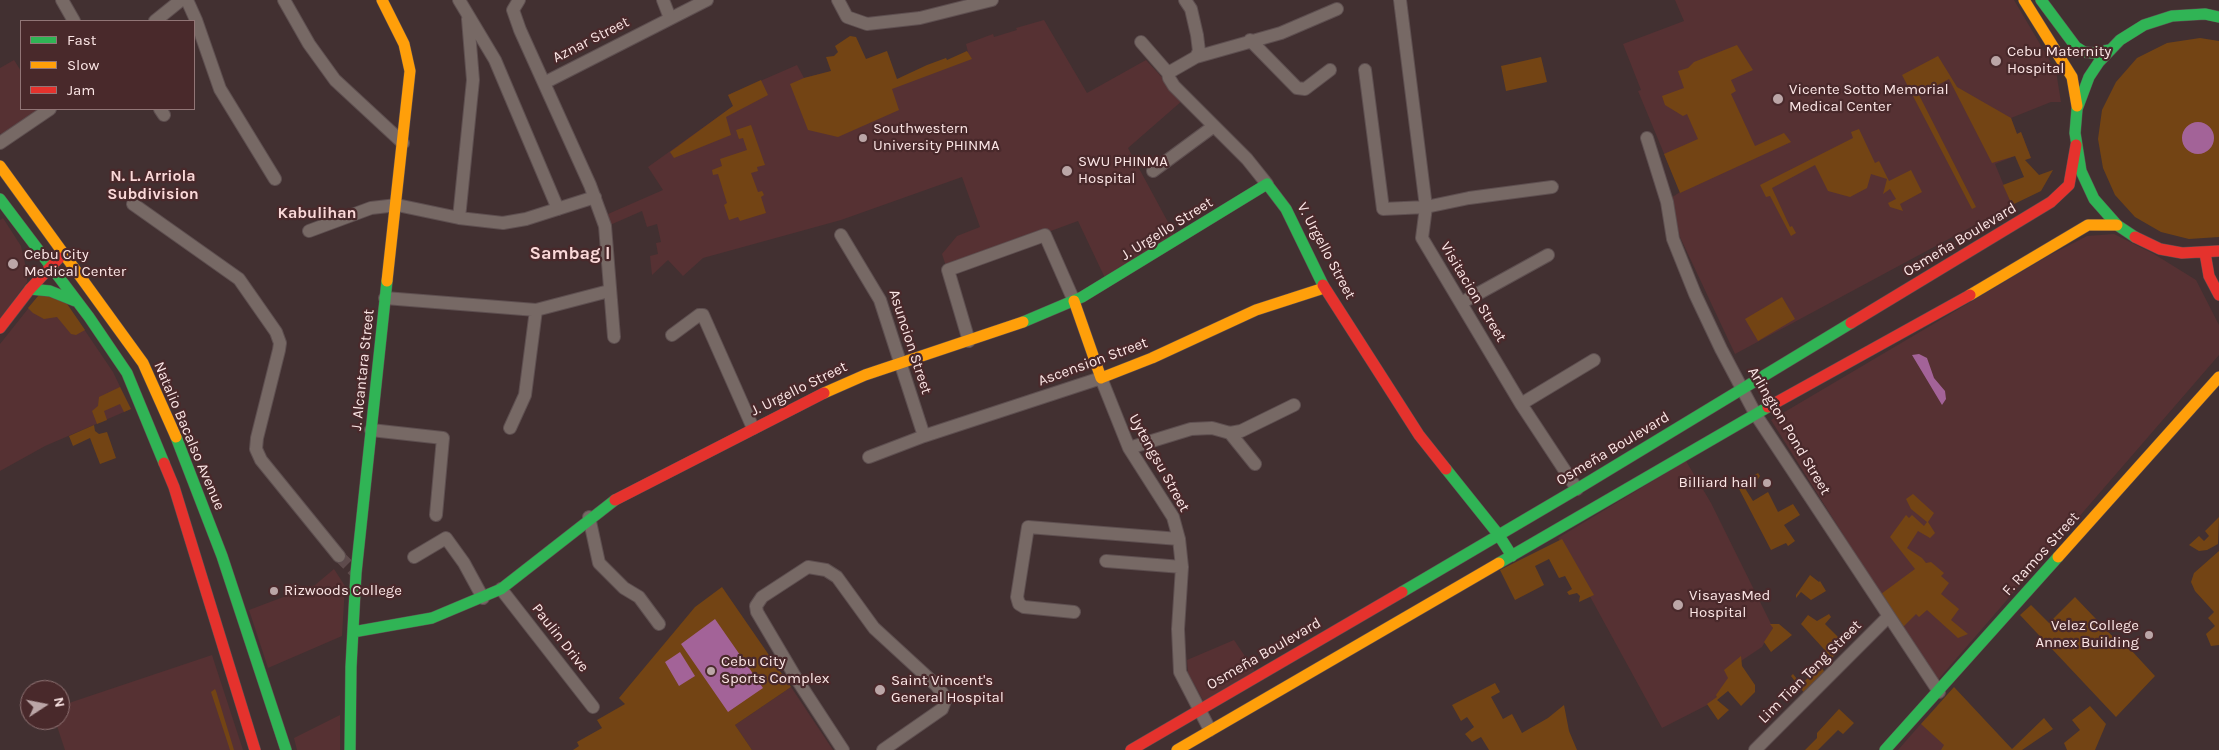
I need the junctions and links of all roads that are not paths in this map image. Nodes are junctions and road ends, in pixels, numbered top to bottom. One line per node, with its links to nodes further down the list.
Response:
1 (62, 0): 22 (street)
2 (181, 0): 23 (street)
3 (187, 0): 42 (street)
4 (284, 0): 38 (street)
5 (382, 0): 38 (main road, J. Alcantara Street)
6 (459, 0): 19 (street)
7 (519, 0): 32 (street)
8 (663, 0): 21 (street)
9 (707, 0): 21 (street, Aznar Street)
10 (838, 0): 16 (street)
11 (992, 0): 16 (street)
12 (1185, 0): 28 (street)
13 (1400, 0): 49 (street, Visitacion Street)
14 (2024, 0): 34 (main road)
15 (2040, 0): 27 (main road)
16 (956, 4)
17 (2181, 4): 24 (main road)
18 (1337, 8): 25 (street)
19 (467, 14): 50 (street); 51 (street)
20 (2219, 17): 24 (main road)
21 (670, 18): 32 (street, Aznar Street)
22 (73, 20)
23 (156, 20)
24 (2152, 22): 27 (main road)
25 (1250, 40): 28 (street); 29 (street)
26 (1141, 42): 31 (street, V. Urgello Street)
27 (2109, 50): 34 (main road)
28 (1196, 57): 31 (street)
29 (1330, 70)
30 (1365, 70): 49 (street)
31 (1168, 73): 35 (street, V. Urgello Street)
32 (544, 83): 45 (street)
33 (49, 110): 37 (street)
34 (2078, 110): 39 (main road)
35 (1214, 126): 41 (street); 43 (street, V. Urgello Street)
36 (1646, 138): 81 (street, Arlington Pond Street)
37 (0, 143)
38 (403, 143): 48 (main road, J. Alcantara Street)
39 (2076, 145): 52 (main road); 81 (main road, Osmeña Boulevard)
40 (0, 166): 56 (main road, Natalio Bacalso Avenue)
41 (1153, 171)
42 (275, 178)
43 (1268, 184): 60 (main road, V. Urgello Street); 65 (main road, J. Urgello Street)
44 (1552, 187): 49 (street)
45 (595, 197): 50 (street); 62 (street)
46 (0, 199): 59 (main road, Natalio Bacalso Avenue)
47 (133, 204): 98 (street)
48 (397, 205): 51 (street); 53 (street); 64 (main road, J. Alcantara Street)
49 (1426, 207): 67 (street, Visitacion Street)
50 (558, 208): 51 (street)
51 (459, 218)
52 (2117, 225): 57 (main road); 84 (main road)
53 (310, 231)
54 (841, 235): 77 (street, Asuncion Street)
55 (2219, 251): 57 (main road)
56 (64, 253): 59 (main road); 70 (main road, Natalio Bacalso Avenue)
57 (2205, 254): 63 (main road)
58 (1548, 255): 67 (street)
59 (50, 266): 61 (main road); 66 (main road, Natalio Bacalso Avenue)
60 (1324, 288): 79 (main road, Ascension Street); 96 (main road, V. Urgello Street)
61 (30, 289): 66 (main road); 69 (main road)
62 (609, 292): 68 (street); 72 (street)
63 (2219, 295)
64 (385, 298): 68 (street); 87 (main road, J. Alcantara Street)
65 (1074, 301): 73 (main road, J. Urgello Street); 73 (street); 79 (main road, Uytengsu Street)
66 (77, 302): 74 (main road, Natalio Bacalso Avenue)
67 (1461, 303): 82 (street, Visitacion Street)
68 (536, 310): 85 (street)
69 (0, 328)
70 (123, 332): 74 (main road); 76 (main road, Natalio Bacalso Avenue)
71 (672, 335): 86 (street)
72 (614, 337)
73 (969, 341): 77 (main road, J. Urgello Street)
74 (108, 344): 78 (main road, Natalio Bacalso Avenue)
75 (1594, 360): 82 (street)
76 (143, 363): 78 (main road); 115 (main road, Natalio Bacalso Avenue)
77 (900, 363): 86 (main road, J. Urgello Street); 89 (street, Asuncion Street)
78 (127, 373): 114 (main road, Natalio Bacalso Avenue)
79 (1101, 378): 89 (street, Ascension Street); 90 (street, Uytengsu Street)
80 (2219, 378): 109 (main road, F. Ramos Street)
81 (1742, 388): 84 (street, Arlington Pond Street); 93 (main road, Osmeña Boulevard)
82 (1521, 404): 93 (street, Visitacion Street)
83 (1294, 405): 88 (street)
84 (1756, 415): 99 (main road); 106 (street, Arlington Pond Street)
85 (510, 428)
86 (753, 428): 95 (main road, J. Urgello Street)
87 (371, 430): 94 (street); 108 (main road, J. Alcantara Street)
88 (1230, 433): 90 (street); 92 (street)
89 (924, 436): 91 (street, Ascension Street)
90 (1129, 448): 97 (street, Uytengsu Street)
91 (869, 457)
92 (1255, 464)
93 (1577, 489): 96 (main road, Osmeña Boulevard)
94 (436, 515)
95 (589, 517): 103 (main road, J. Urgello Street); 107 (street)
96 (1498, 534): 99 (main road, V. Urgello Street); 111 (main road, Osmeña Boulevard)
97 (1179, 539): 102 (street, Uytengsu Street); 105 (street)
98 (339, 556)
99 (1512, 556): 112 (main road)
100 (414, 557): 104 (street)
101 (1106, 561): 102 (street)
102 (1182, 567): 111 (street, Uytengsu Street)
103 (501, 588): 104 (main road, J. Urgello Street); 110 (street, Paulin Drive)
104 (483, 598): 108 (main road, J. Urgello Street)
105 (1074, 612)
106 (1888, 617): 109 (street, Arlington Pond Street); 121 (street, Lim Tian Teng Street)
107 (659, 624)
108 (353, 632): 116 (main road, J. Alcantara Street)
109 (1939, 692): 122 (main road, F. Ramos Street)
110 (593, 708)
111 (1198, 711): 112 (street, Uytengsu Street); 119 (main road, Osmeña Boulevard)
112 (1210, 730): 113 (main road)
113 (1195, 745): 120 (main road)
114 (255, 750)
115 (286, 750)
116 (350, 750)
117 (843, 750): 118 (street)
118 (883, 750)
119 (1131, 750)
120 (1177, 750)
121 (1754, 750)
122 (1885, 750)

